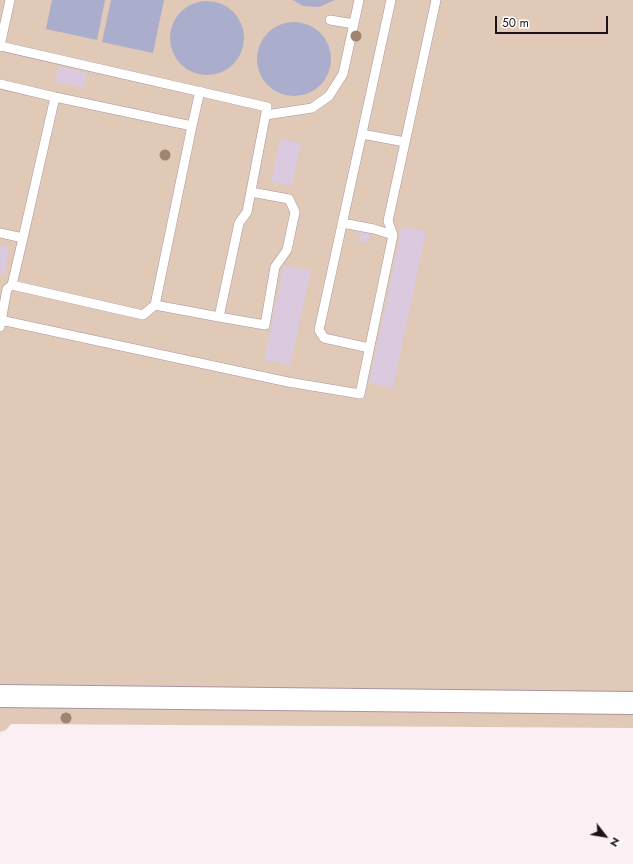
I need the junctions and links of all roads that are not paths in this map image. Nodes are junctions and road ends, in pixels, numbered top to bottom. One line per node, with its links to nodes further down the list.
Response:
1 (10, 0): 7 (lane)
2 (359, 0): 6 (lane)
3 (391, 0): 13 (lane)
4 (436, 0): 14 (lane)
5 (330, 20): 6 (lane)
6 (354, 24): 11 (lane)
7 (0, 46): 9 (lane)
8 (0, 84): 10 (lane)
9 (200, 91): 11 (lane); 12 (lane)
10 (55, 97): 12 (lane); 19 (lane)
11 (266, 115): 15 (lane)
12 (192, 126): 21 (lane)
13 (362, 134): 14 (lane); 16 (lane)
14 (405, 142): 18 (lane)
15 (251, 192): 22 (lane); 22 (lane)
16 (342, 223): 18 (lane); 24 (lane)
17 (0, 233): 19 (lane)
18 (393, 235): 24 (lane)
19 (23, 238): 20 (lane)
20 (6, 287): 21 (lane); 23 (lane)
21 (155, 305): 22 (lane)
22 (219, 317)
23 (0, 322): 24 (lane)
24 (369, 348)
25 (0, 696): 26 (main road)
26 (633, 704)

